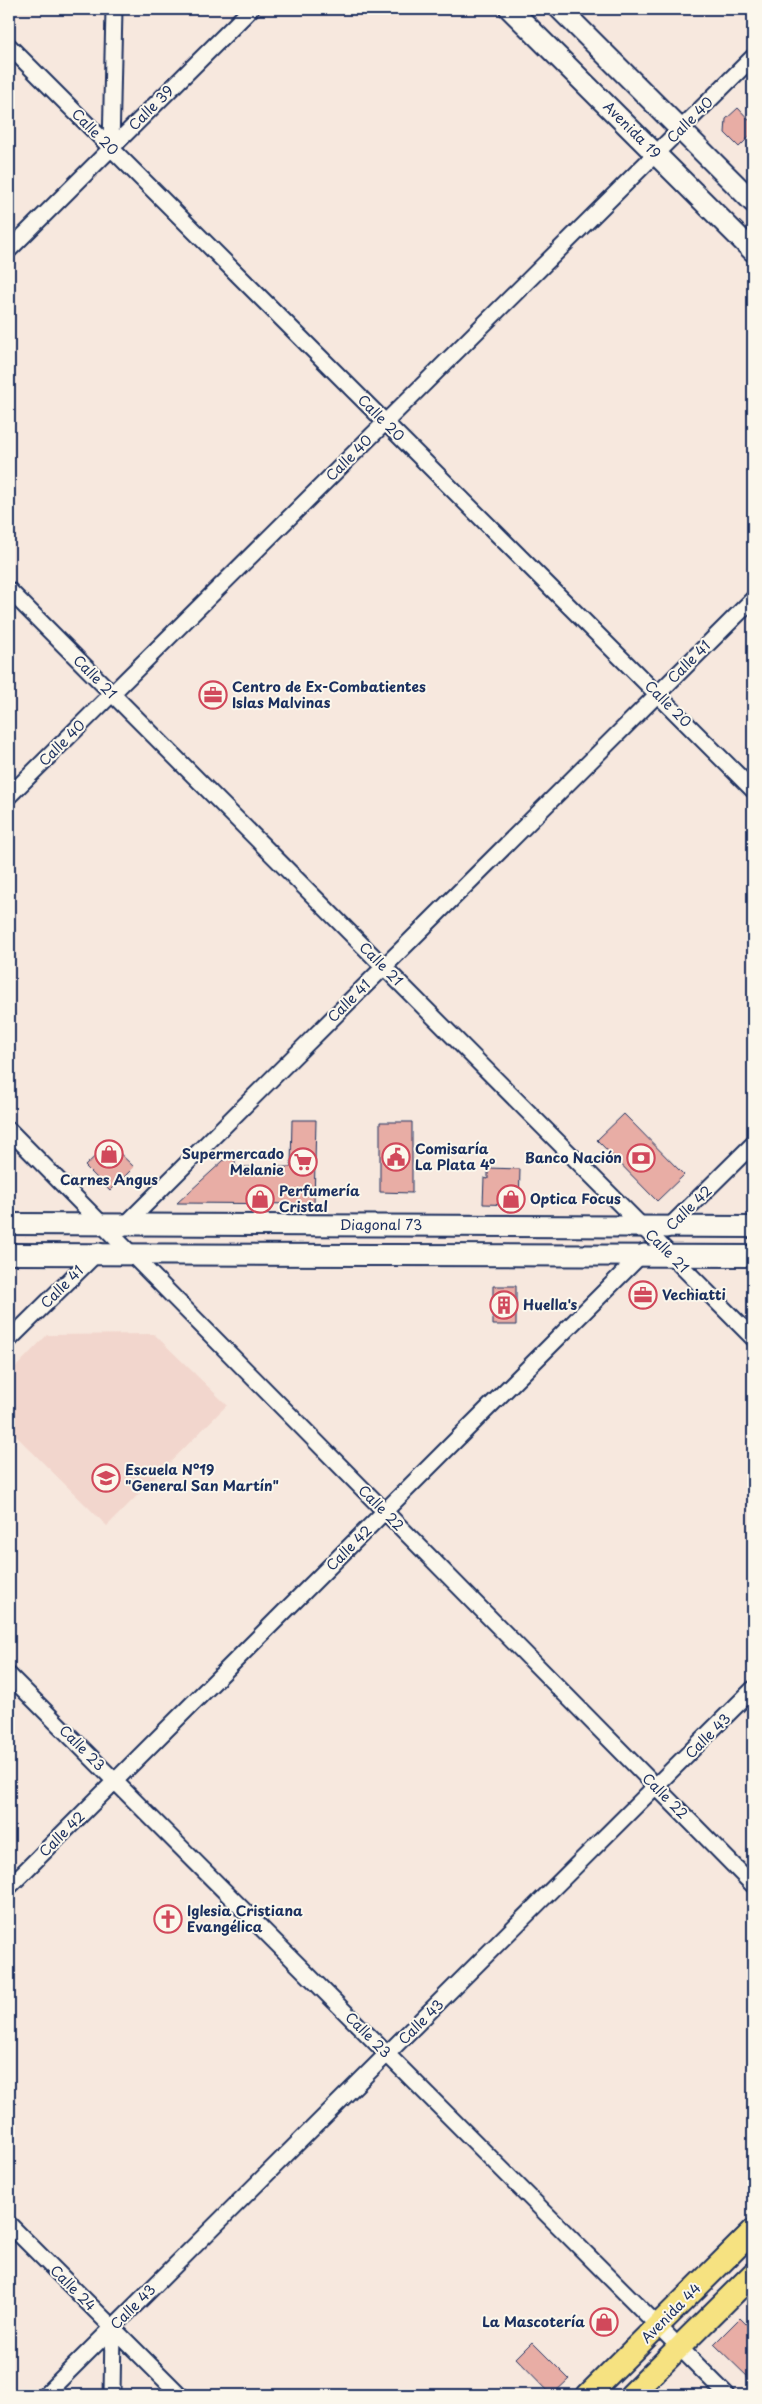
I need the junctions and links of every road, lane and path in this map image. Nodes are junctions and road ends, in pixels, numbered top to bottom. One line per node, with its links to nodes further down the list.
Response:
1 (114, 9): 8 (street)
2 (251, 9): 8 (street, Calle 39)
3 (510, 9): 9 (main road, Avenida 19)
4 (560, 9): 7 (main road)
5 (9, 46): 8 (street, Calle 20)
6 (753, 57): 7 (street, Calle 40)
7 (680, 129): 9 (street, Calle 40); 10 (main road)
8 (111, 148): 11 (street, Calle 39); 13 (street, Calle 20)
9 (656, 154): 12 (main road, Avenida 19); 13 (street, Calle 40)
10 (753, 202)
11 (9, 250)
12 (753, 251)
13 (385, 422): 16 (street, Calle 40); 17 (street, Calle 20)
14 (9, 590): 16 (street, Calle 21)
15 (753, 599): 17 (street, Calle 41)
16 (112, 694): 19 (street, Calle 40); 20 (street, Calle 21)
17 (657, 694): 18 (street, Calle 20); 20 (street, Calle 41)
18 (753, 790)
19 (9, 796)
20 (384, 967): 26 (street, Calle 41); 27 (street, Calle 21)
21 (9, 1130): 26 (street, Calle 22)
22 (753, 1144): 24 (street, Calle 42)
23 (9, 1224): 26 (main road, Diagonal 73)
24 (671, 1226): 25 (main road, Diagonal 73); 27 (main road, Diagonal 73)
25 (753, 1227)
26 (114, 1228): 27 (main road, Diagonal 73); 29 (street, Calle 41); 30 (street, Calle 22)
27 (649, 1233): 31 (street, Calle 42); 32 (street, Calle 21)
28 (9, 1254): 29 (main road)
29 (95, 1254): 30 (main road); 35 (street, Calle 41)
30 (131, 1254): 31 (main road); 36 (street, Calle 22)
31 (640, 1256): 32 (main road); 36 (street, Calle 42)
32 (672, 1256): 33 (main road); 34 (street, Calle 21)
33 (753, 1256)
34 (753, 1338)
35 (9, 1340)
36 (385, 1512): 39 (street, Calle 42); 40 (street, Calle 22)
37 (9, 1675): 39 (street, Calle 23)
38 (753, 1690): 40 (street, Calle 43)
39 (115, 1781): 42 (street, Calle 42); 43 (street, Calle 23)
40 (656, 1787): 41 (street, Calle 22); 43 (street, Calle 43)
41 (753, 1885)
42 (9, 1887)
43 (388, 2054): 47 (street, Calle 23); 48 (street, Calle 43)
44 (9, 2224): 48 (street, Calle 24)
45 (753, 2231): 47 (main road, Avenida 44)
46 (753, 2274): 49 (main road)
47 (658, 2325): 49 (street, Calle 23); 53 (main road, Avenida 44)
48 (113, 2328): 50 (street, Calle 43); 51 (street); 52 (street, Calle 24)
49 (679, 2348): 54 (main road); 55 (street, Calle 23)
50 (45, 2395)
51 (112, 2395)
52 (180, 2395)
53 (588, 2395)
54 (631, 2395)
55 (727, 2395)

